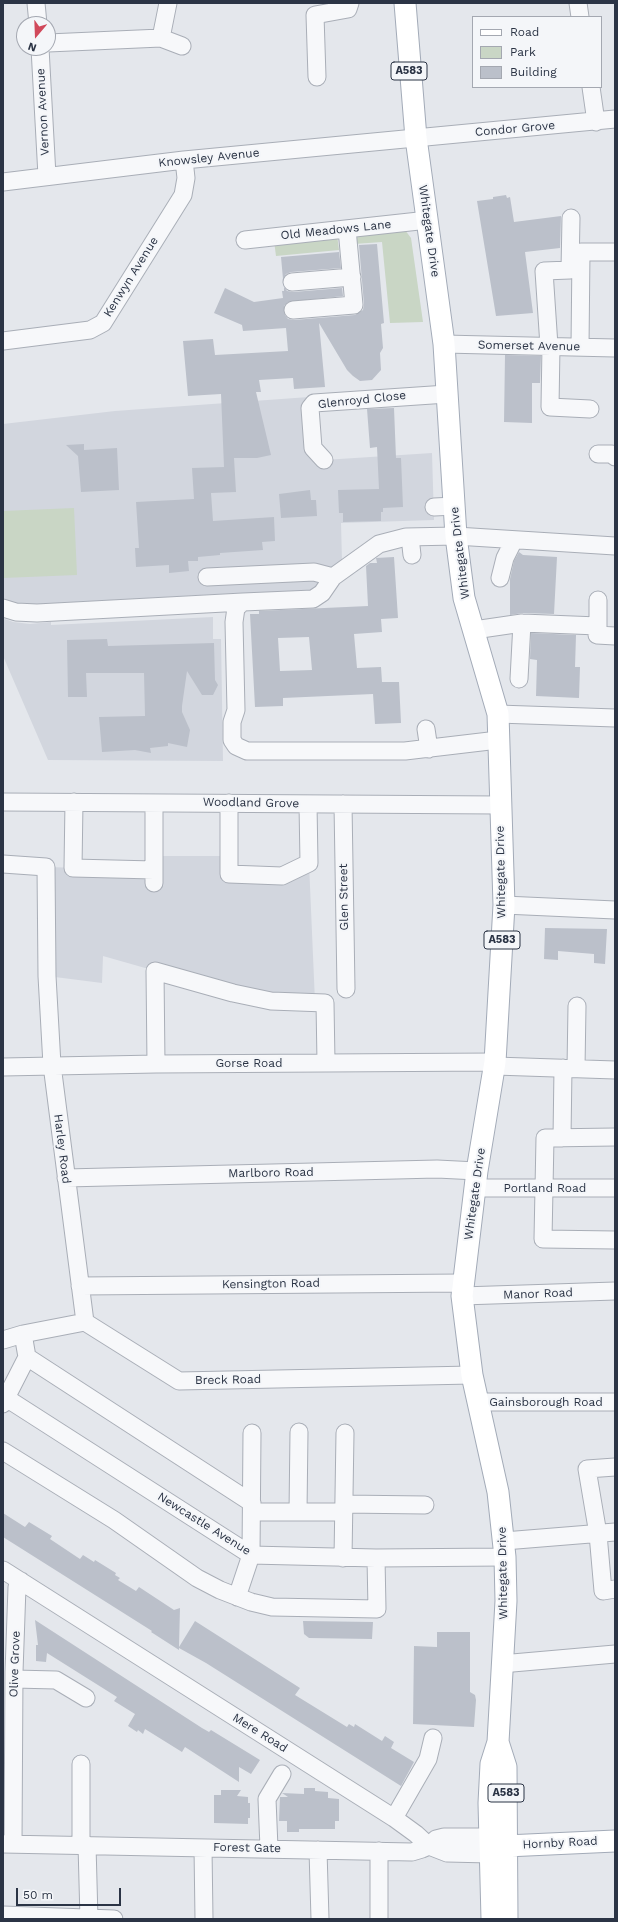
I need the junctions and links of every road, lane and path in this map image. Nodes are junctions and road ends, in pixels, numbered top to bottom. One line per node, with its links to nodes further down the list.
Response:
1 (36, 3): 6 (street)
2 (168, 3): 8 (street)
3 (350, 3): 12 (street)
4 (405, 3): 16 (main road, Whitegate Drive / A583)
5 (578, 3): 7 (street)
6 (37, 16)
7 (580, 16)
8 (161, 38): 9 (street); 10 (street)
9 (56, 43)
10 (182, 46)
11 (40, 56): 18 (street, Vernon Avenue)
12 (317, 77)
13 (591, 88): 15 (street)
14 (615, 119): 15 (street, Condor Grove)
15 (596, 122): 16 (street, Condor Grove)
16 (416, 138): 17 (street, Knowsley Avenue); 21 (main road, Whitegate Drive / A583)
17 (184, 160): 18 (street, Knowsley Avenue); 28 (street, Kenwyn Avenue)
18 (47, 176): 19 (street, Knowsley Avenue)
19 (3, 182)
20 (571, 218): 30 (street)
21 (428, 220): 22 (street, Old Meadows Lane); 29 (main road, Whitegate Drive / A583)
22 (347, 229): 23 (street, Old Meadows Lane); 25 (street)
23 (245, 240)
24 (615, 252): 31 (street)
25 (352, 277): 26 (street); 27 (street)
26 (292, 282)
27 (293, 310)
28 (3, 341)
29 (444, 344): 30 (street, Somerset Avenue); 33 (main road, Whitegate Drive / A583)
30 (550, 346): 31 (street, Somerset Avenue); 34 (street)
31 (580, 347): 32 (street, Somerset Avenue)
32 (615, 348)
33 (447, 394): 37 (street, Glenroyd Close); 38 (main road, Whitegate Drive / A583)
34 (590, 408)
35 (598, 454): 36 (street)
36 (615, 457)
37 (324, 460)
38 (454, 506): 39 (street); 40 (main road, Whitegate Drive / A583)
39 (434, 507)
40 (456, 536): 41 (street); 42 (street); 53 (main road, Whitegate Drive / A583)
41 (410, 537): 44 (street); 47 (street)
42 (514, 540): 43 (street); 46 (street)
43 (615, 546)
44 (412, 555)
45 (207, 577): 47 (street)
46 (500, 578)
47 (331, 583): 49 (street)
48 (598, 600): 52 (street)
49 (243, 602): 50 (street); 60 (street)
50 (3, 608)
51 (522, 624): 52 (street); 53 (street); 55 (street)
52 (598, 626): 54 (street)
53 (474, 630): 56 (main road, Whitegate Drive / A583)
54 (615, 636)
55 (519, 679)
56 (498, 714): 57 (street); 59 (main road, Whitegate Drive / A583)
57 (615, 718)
58 (426, 729): 60 (street)
59 (498, 740): 60 (street); 67 (main road, Whitegate Drive / A583)
60 (429, 749)
61 (3, 802): 62 (street, Woodland Grove)
62 (74, 802): 63 (street, Woodland Grove); 63 (street)
63 (154, 803): 64 (street, Woodland Grove)
64 (229, 803): 65 (street, Woodland Grove); 65 (street)
65 (308, 804): 66 (street, Woodland Grove)
66 (343, 804): 67 (street, Woodland Grove); 71 (street, Glen Street)
67 (499, 805): 69 (main road, Whitegate Drive / A583)
68 (3, 864): 76 (street, Harley Road)
69 (504, 905): 70 (street); 75 (main road, Whitegate Drive / A583)
70 (615, 910)
71 (346, 989)
72 (577, 1006): 78 (street)
73 (326, 1062): 74 (street, Gorse Road); 74 (street); 75 (street, Gorse Road)
74 (156, 1064): 76 (street, Gorse Road)
75 (495, 1064): 78 (street, Gorse Road); 83 (main road, Whitegate Drive / A583)
76 (52, 1065): 77 (street, Gorse Road); 82 (street, Harley Road)
77 (3, 1067)
78 (569, 1068): 79 (street, Gorse Road); 81 (street)
79 (615, 1070)
80 (615, 1137): 81 (street)
81 (562, 1138): 84 (street)
82 (66, 1178): 83 (street, Marlboro Road); 87 (street, Harley Road)
83 (476, 1179): 84 (street, Portland Road); 88 (main road, Whitegate Drive / A583)
84 (544, 1188): 85 (street, Portland Road); 86 (street)
85 (615, 1188)
86 (615, 1240)
87 (80, 1286): 88 (street, Kensington Road); 90 (street, Harley Road)
88 (462, 1290): 89 (street, Manor Road); 94 (main road, Whitegate Drive / A583)
89 (615, 1291)
90 (85, 1322): 91 (street); 94 (street, Breck Road)
91 (23, 1334): 92 (street); 93 (street)
92 (3, 1340)
93 (27, 1358): 95 (street); 104 (street)
94 (472, 1375): 96 (main road, Whitegate Drive / A583)
95 (4, 1399): 110 (street, Newcastle Avenue)
96 (477, 1402): 97 (street, Gainsborough Road); 109 (main road, Whitegate Drive / A583)
97 (615, 1402)
98 (299, 1432): 106 (street)
99 (252, 1433): 104 (street)
100 (345, 1433): 105 (street)
101 (3, 1451): 116 (street)
102 (615, 1467): 108 (street)
103 (425, 1505): 105 (street)
104 (252, 1507): 106 (street); 110 (street)
105 (344, 1508): 106 (street); 111 (street)
106 (298, 1512)
107 (615, 1532): 108 (street, Newcastle Avenue)
108 (598, 1534): 109 (street, Newcastle Avenue); 115 (street)
109 (505, 1549): 112 (street, Newcastle Avenue); 118 (main road, Whitegate Drive / A583)
110 (251, 1555): 111 (street, Newcastle Avenue); 116 (street)
111 (343, 1558): 112 (street, Newcastle Avenue)
112 (376, 1558): 116 (street)
113 (3, 1570): 114 (street, Mere Road)
114 (21, 1581): 119 (street, Olive Grove); 125 (street, Mere Road)
115 (615, 1589)
116 (237, 1597)
117 (615, 1654): 118 (street)
118 (501, 1664): 129 (main road, Whitegate Drive / A583)
119 (11, 1674): 120 (street); 121 (street, Olive Grove)
120 (86, 1698)
121 (8, 1725): 127 (street, Olive Grove)
122 (433, 1738): 125 (street)
123 (81, 1764): 128 (street)
124 (282, 1774): 132 (street)
125 (394, 1818): 130 (street, Mere Road)
126 (615, 1841): 129 (main road, Hornby Road)
127 (8, 1844): 128 (street, Forest Gate)
128 (84, 1845): 131 (street, Forest Gate); 137 (street)
129 (495, 1845): 130 (street); 142 (main road, Whitegate Drive / A583); 143 (main road, Whitegate Drive / A583)
130 (429, 1846): 134 (street, Forest Gate)
131 (203, 1848): 132 (street, Forest Gate); 139 (street)
132 (269, 1848): 133 (street, Forest Gate)
133 (318, 1850): 134 (street, Forest Gate); 140 (street)
134 (379, 1851): 141 (street)
135 (3, 1915): 136 (street)
136 (32, 1918): 137 (street)
137 (89, 1918): 138 (street)
138 (114, 1919)
139 (204, 1919)
140 (320, 1919)
141 (379, 1919)
142 (492, 1919)
143 (507, 1919)

